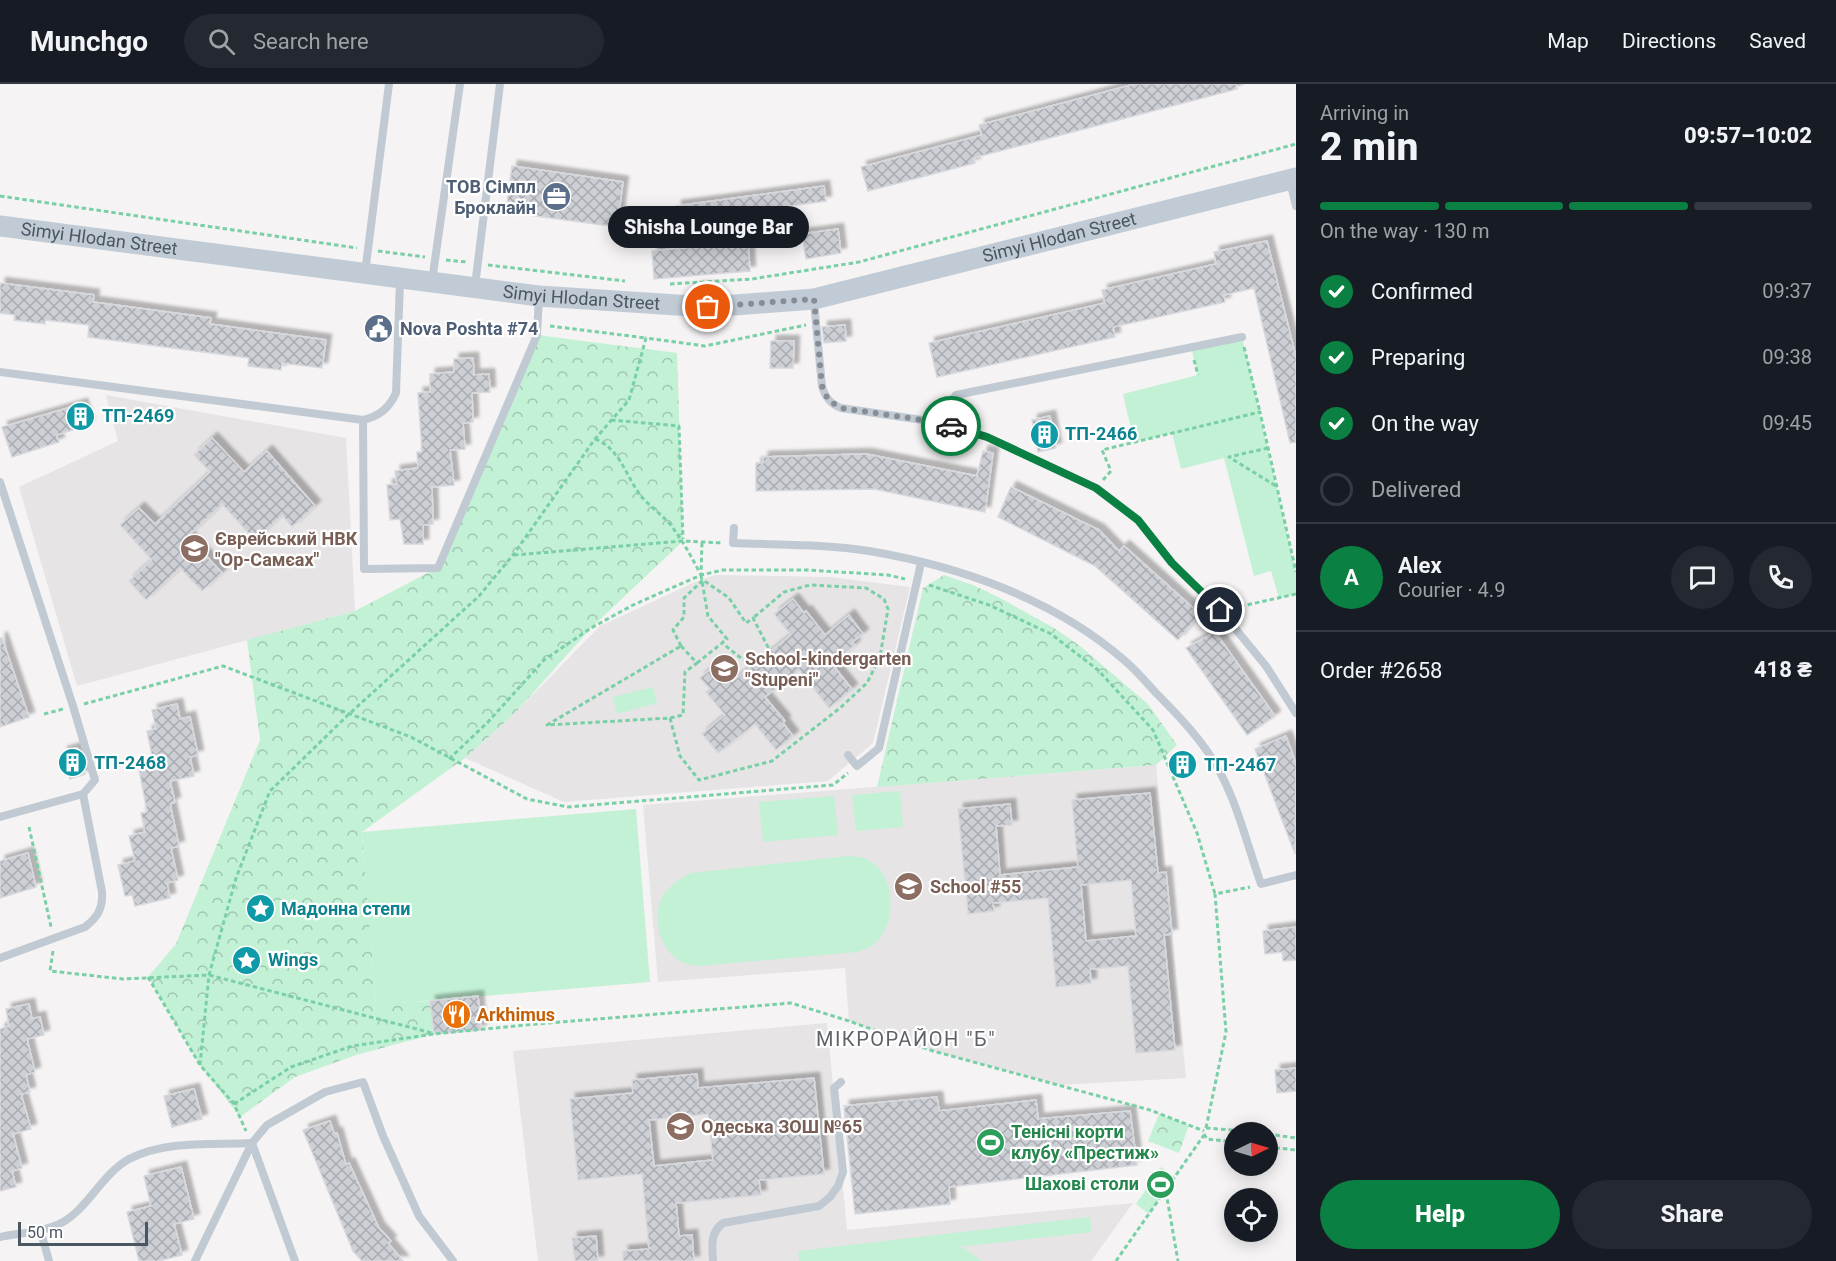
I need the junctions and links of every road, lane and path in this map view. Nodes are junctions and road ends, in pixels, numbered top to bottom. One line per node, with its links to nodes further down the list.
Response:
1 (389, 84): 9 (lane)
2 (460, 84): 11 (lane)
3 (500, 84): 12 (lane)
4 (1296, 144): 8 (path)
5 (1293, 179): 6 (lane); 14 (street, Simyi Hlodan Street)
6 (1296, 206)
7 (0, 226): 9 (street, Simyi Hlodan Street)
8 (859, 262)
9 (365, 274): 10 (street, Simyi Hlodan Street)
10 (400, 278): 11 (street, Simyi Hlodan Street); 23 (lane)
11 (431, 282): 12 (street, Simyi Hlodan Street)
12 (475, 288): 13 (street, Simyi Hlodan Street)
13 (539, 296): 14 (street, Simyi Hlodan Street); 16 (lane)
14 (814, 299): 15 (lane)
15 (816, 323): 18 (path); 25 (lane)
16 (537, 324): 18 (path); 23 (lane)
17 (1242, 337): 19 (lane); 22 (path)
18 (646, 338): 24 (path)
19 (1191, 347): 21 (path); 25 (lane)
20 (0, 372): 23 (lane)
21 (1198, 375)
22 (1260, 412): 27 (path); 30 (path)
23 (363, 420)
24 (611, 420): 26 (path); 32 (path)
25 (936, 422): 30 (lane)
26 (595, 439): 32 (path); 35 (path)
27 (1268, 448): 29 (path); 29 (path)
28 (0, 482): 47 (lane)
29 (1276, 486): 37 (path)
30 (1096, 488): 42 (lane)
31 (734, 528): 34 (lane)
32 (683, 541): 33 (path); 35 (path); 38 (path)
33 (702, 542): 34 (path); 38 (path)
34 (733, 543): 36 (lane)
35 (513, 555): 50 (path)
36 (921, 562): 40 (lane); 59 (lane)
37 (1296, 572)
38 (701, 575): 39 (path); 40 (path); 53 (path)
39 (703, 580): 43 (path); 44 (path); 45 (path)
40 (917, 581): 54 (lane); 60 (path)
41 (1296, 594): 42 (path)
42 (1220, 610): 48 (lane)
43 (753, 618): 44 (path); 51 (path)
44 (722, 643): 46 (path)
45 (681, 646): 46 (path); 51 (path)
46 (697, 663): 51 (path)
47 (74, 706): 49 (path); 50 (path); 55 (lane)
48 (1296, 713)
49 (44, 714)
50 (348, 715): 53 (path); 63 (path)
51 (670, 718)
52 (848, 755): 54 (lane)
53 (449, 759): 54 (path)
54 (857, 766)
55 (83, 794): 56 (lane); 61 (lane)
56 (0, 817)
57 (29, 827): 61 (path)
58 (1296, 875): 59 (lane)
59 (1261, 885): 60 (path)
60 (1215, 894): 70 (path)
61 (54, 938): 62 (lane); 64 (path)
62 (0, 958)
63 (209, 975): 64 (path); 65 (path); 66 (path)
64 (148, 977): 66 (path)
65 (434, 1034): 68 (path); 70 (path)
66 (200, 1065): 68 (path)
67 (841, 1082): 84 (lane)
68 (234, 1104): 74 (path)
69 (1224, 1128): 70 (path)
70 (1205, 1131): 73 (path); 77 (path)
71 (1278, 1135): 72 (path)
72 (1296, 1138)
73 (1224, 1141)
74 (252, 1143): 78 (lane); 81 (lane); 82 (lane); 83 (lane)
75 (1278, 1148): 76 (path)
76 (1296, 1150)
77 (1165, 1190): 85 (path); 86 (path)
78 (40, 1229): 79 (lane); 80 (lane)
79 (0, 1237)
80 (49, 1261)
81 (195, 1261)
82 (295, 1261)
83 (453, 1261)
84 (713, 1261)
85 (1116, 1261)
86 (1178, 1261)

